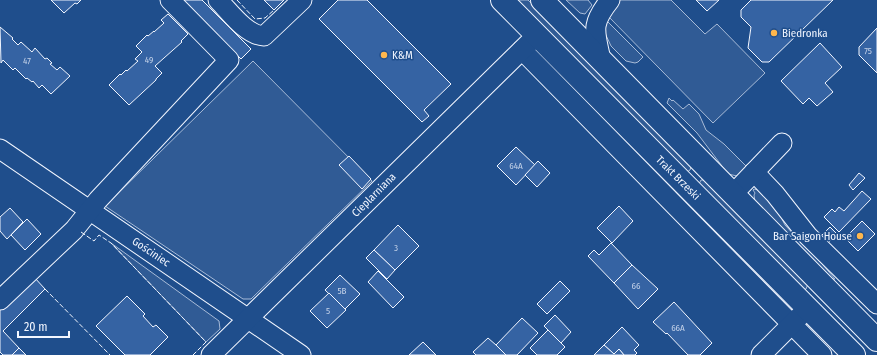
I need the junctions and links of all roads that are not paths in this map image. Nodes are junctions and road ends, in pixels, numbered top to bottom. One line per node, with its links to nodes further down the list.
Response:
1 (170, 0): 14 (street)
2 (218, 0): 3 (street)
3 (302, 0)
4 (502, 0): 7 (main road, Trakt Brzeski)
5 (542, 0): 9 (main road)
6 (610, 0): 9 (street)
7 (537, 35): 8 (street, Cieplarniana); 19 (main road, Trakt Brzeski)
8 (522, 50): 20 (street, Cieplarniana); 21 (street)
9 (601, 60): 13 (main road)
10 (782, 143): 12 (street)
11 (0, 149): 14 (street, Gościniec)
12 (754, 172): 13 (street); 15 (street)
13 (733, 194): 16 (main road)
14 (89, 210): 17 (street); 20 (street, Gościniec)
15 (854, 282): 16 (street); 18 (street)
16 (836, 299): 22 (main road)
17 (0, 300)
18 (877, 304)
19 (808, 308): 21 (street); 27 (main road, Trakt Brzeski)
20 (248, 318): 23 (street, Cieplarniana); 24 (street, Gościniec)
21 (792, 324): 25 (street); 26 (street)
22 (877, 340)
23 (211, 355)
24 (301, 355)
25 (761, 355)
26 (822, 355)
27 (854, 355)

